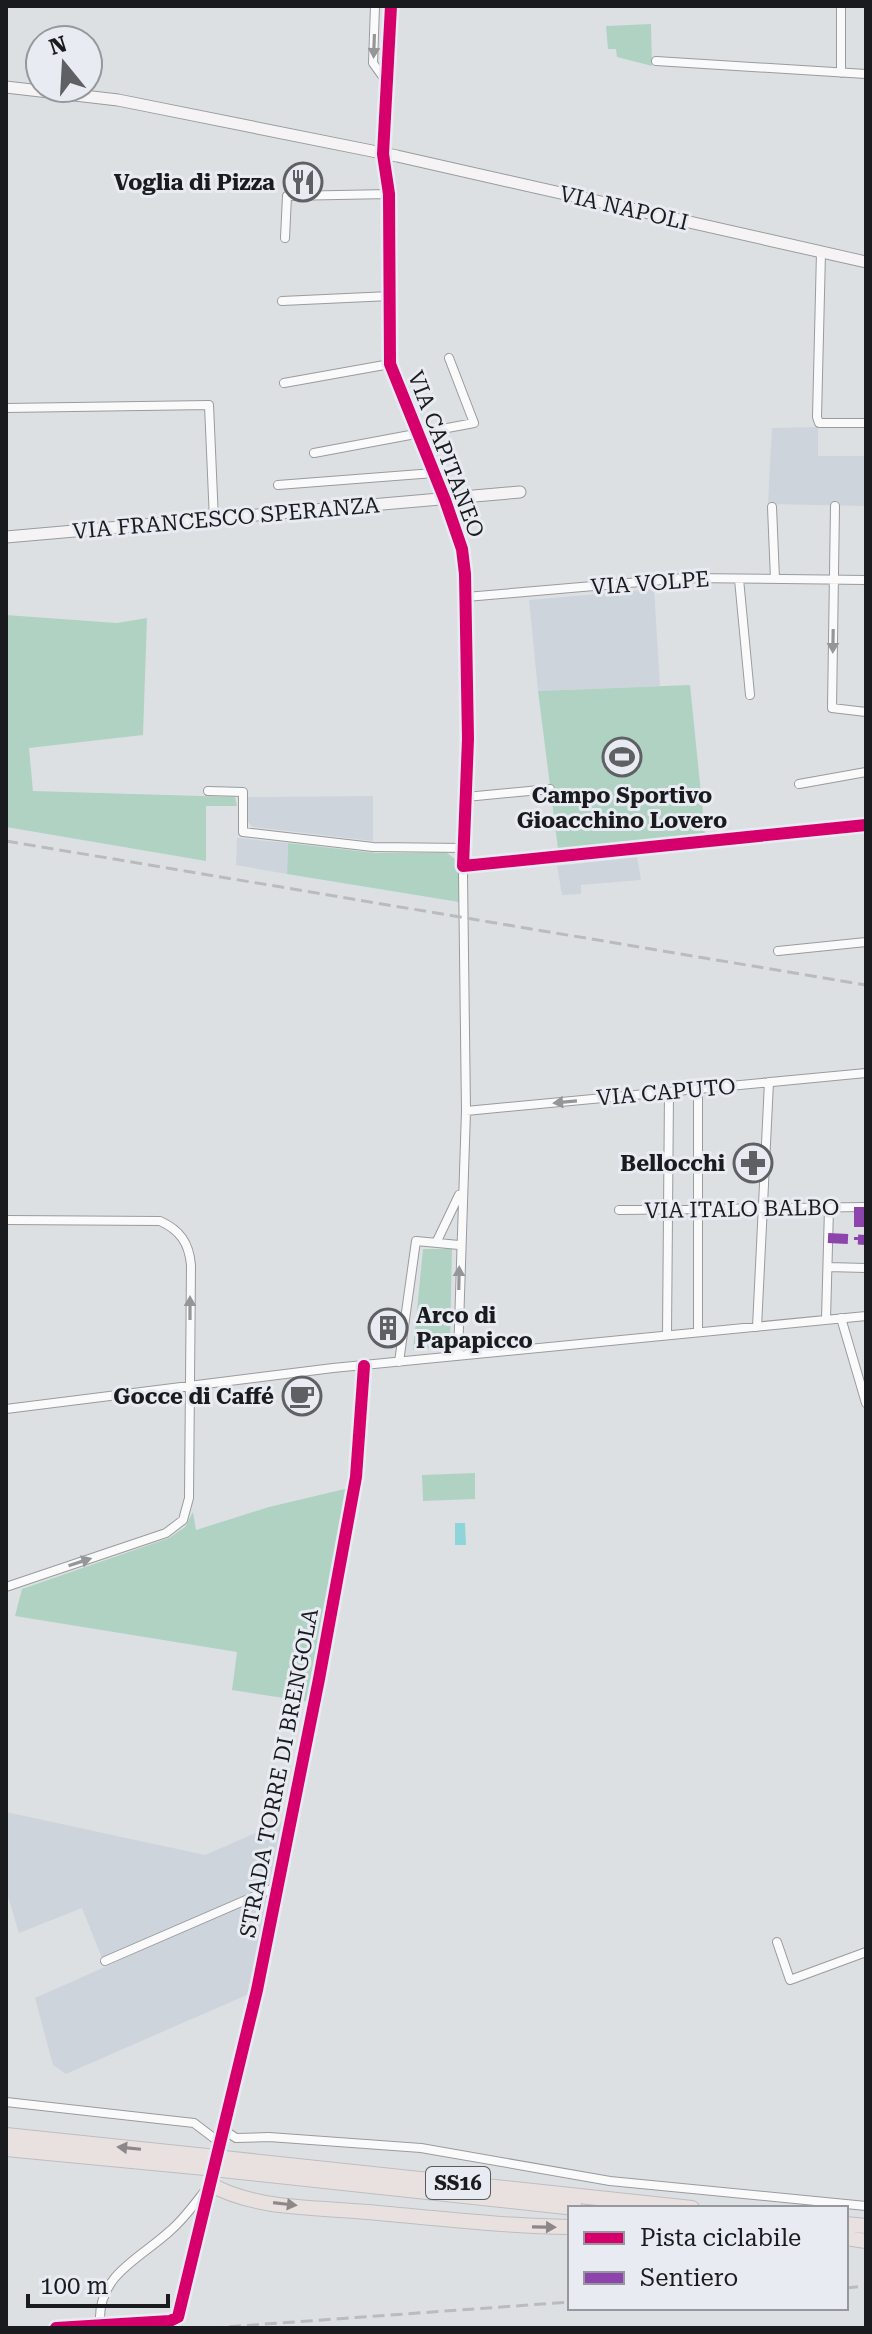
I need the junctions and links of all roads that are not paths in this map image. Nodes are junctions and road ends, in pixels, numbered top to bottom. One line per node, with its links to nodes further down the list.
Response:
1 (375, 6): 7 (street, one-way to 7)
2 (391, 6): 7 (street, VIA CAPITANEO)
3 (841, 6): 5 (street)
4 (656, 61): 5 (street)
5 (841, 73): 6 (street)
6 (866, 74)
7 (386, 82): 9 (street, VIA CAPITANEO)
8 (6, 87): 9 (street, VIA NAPOLI)
9 (383, 154): 10 (street, VIA CAPITANEO); 12 (street, VIA NAPOLI)
10 (389, 194): 11 (street); 14 (street, VIA CAPITANEO)
11 (285, 238)
12 (821, 252): 13 (street, VIA NAPOLI); 20 (street)
13 (866, 262)
14 (390, 296): 15 (street); 17 (street, VIA CAPITANEO)
15 (282, 301)
16 (449, 358): 21 (street)
17 (390, 364): 18 (street); 21 (street, VIA CAPITANEO)
18 (284, 383)
19 (6, 408): 29 (street)
20 (866, 423)
21 (418, 435): 22 (street); 23 (street, VIA CAPITANEO)
22 (314, 453)
23 (434, 473): 24 (street); 26 (street, VIA CAPITANEO)
24 (278, 485)
25 (520, 492): 26 (street, VIA FRANCESCO SPERANZA)
26 (445, 500): 29 (street, VIA FRANCESCO SPERANZA); 35 (street, VIA CAPITANEO)
27 (835, 506): 33 (street)
28 (772, 507): 32 (street)
29 (214, 520): 30 (street, VIA FRANCESCO SPERANZA)
30 (6, 537)
31 (739, 579): 32 (street, VIA VOLPE); 35 (street, VIA VOLPE); 36 (street)
32 (775, 579): 33 (street, VIA VOLPE)
33 (835, 580): 34 (street, VIA VOLPE); 37 (street, one-way to 37)
34 (866, 580)
35 (466, 597): 42 (street, VIA CAPITANEO)
36 (750, 695)
37 (866, 712)
38 (866, 772): 39 (street)
39 (799, 784)
40 (550, 789): 42 (street)
41 (208, 791): 44 (street)
42 (466, 797): 44 (street, VIA CAPITANEO)
43 (866, 825): 45 (street)
44 (465, 848): 45 (street, VIA CAPITANEO)
45 (463, 866): 52 (street, VIA CAPITANEO)
46 (866, 942): 47 (street)
47 (778, 951)
48 (866, 1073): 49 (street, VIA CAPUTO)
49 (769, 1082): 50 (street, VIA CAPUTO); 55 (street)
50 (698, 1089): 51 (street, VIA CAPUTO); 58 (street)
51 (669, 1092): 52 (street, VIA CAPUTO, one-way to 52); 57 (street)
52 (466, 1111): 53 (street, VIA CAPITANEO)
53 (462, 1191): 61 (street); 62 (street, VIA CAPITANEO)
54 (866, 1207): 56 (street, VIA ITALO BALBO)
55 (763, 1208): 56 (street, VIA ITALO BALBO); 58 (street, VIA ITALO BALBO); 68 (street)
56 (829, 1208): 63 (street)
57 (668, 1209): 58 (street, VIA ITALO BALBO); 59 (street, VIA ITALO BALBO); 70 (street)
58 (698, 1209): 69 (street)
59 (619, 1210)
60 (6, 1220): 74 (street, one-way to 60)
61 (437, 1241): 62 (street); 72 (street)
62 (459, 1245): 71 (street, VIA CAPITANEO, one-way to 62)
63 (828, 1267): 64 (street); 67 (street)
64 (866, 1268)
65 (866, 1316): 66 (street)
66 (841, 1318): 67 (street); 75 (street)
67 (826, 1319): 68 (street)
68 (757, 1327): 69 (street)
69 (698, 1332): 70 (street)
70 (667, 1335): 71 (street)
71 (458, 1356): 72 (street)
72 (399, 1362): 73 (street)
73 (364, 1366): 74 (street); 78 (street, STRADA TORRE DI BRENGOLA)
74 (190, 1386): 76 (street); 77 (street, one-way to 74)
75 (866, 1403)
76 (6, 1409)
77 (6, 1587)
78 (276, 1887): 81 (street); 83 (street, STRADA TORRE DI BRENGOLA)
79 (777, 1942): 80 (street)
80 (866, 1952)
81 (105, 1961)
82 (6, 2102): 85 (street)
83 (225, 2125): 85 (street, STRADA TORRE DI BRENGOLA); 91 (street)
84 (6, 2135): 87 (highway, SS16, one-way to 84)
85 (219, 2142): 89 (street, STRADA TORRE DI BRENGOLA)
86 (6, 2149): 87 (highway, SS16)
87 (206, 2162): 88 (highway, SS16, bridge)
88 (223, 2164): 90 (highway, SS16); 92 (highway, SS16)
89 (210, 2184): 93 (highway, one-way to 93); 94 (street, STRADA TORRE DI BRENGOLA); 95 (street, bridge)
90 (671, 2206)
91 (866, 2206)
92 (568, 2207)
93 (568, 2227)
94 (56, 2328)
95 (101, 2328)

